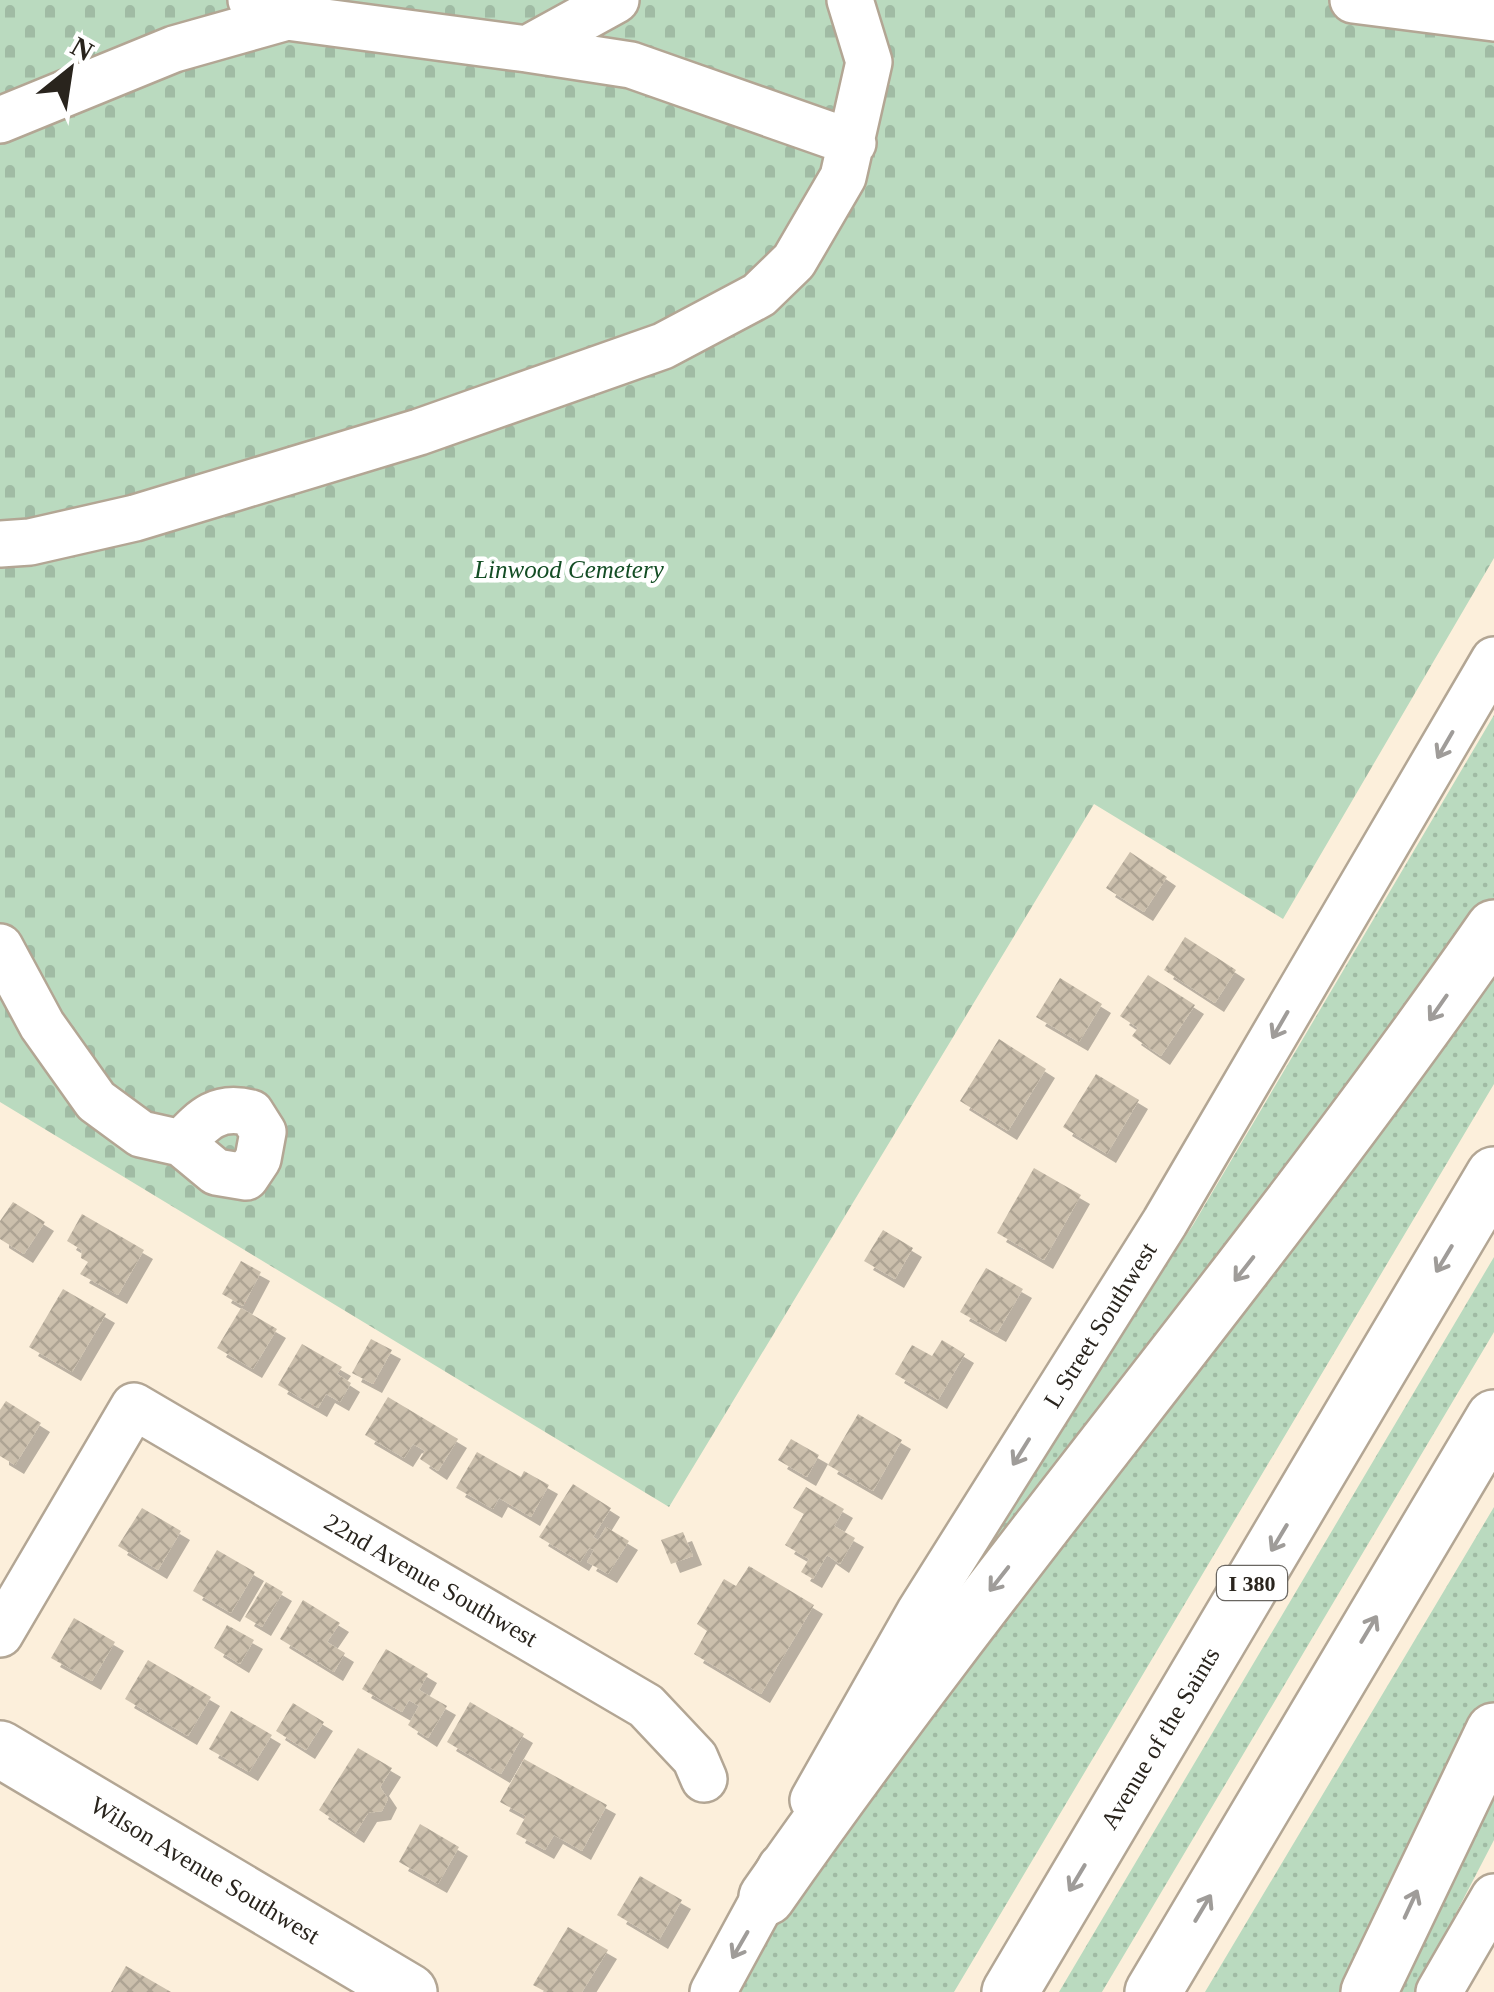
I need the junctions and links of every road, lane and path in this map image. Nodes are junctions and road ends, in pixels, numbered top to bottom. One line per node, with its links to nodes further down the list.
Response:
1 (616, 0): 6 (street)
2 (850, 0): 8 (street)
3 (1353, 0): 5 (street)
4 (269, 8): 6 (street); 7 (street)
5 (1494, 18)
6 (551, 26): 8 (street)
7 (0, 120)
8 (853, 143): 9 (street)
9 (0, 544)
10 (1494, 660): 20 (street, L Street Southwest, one-way to 20)
11 (1494, 928): 20 (main road, one-way to 20)
12 (0, 948): 13 (street)
13 (181, 1143)
14 (1494, 1175): 24 (main road, Avenue of the Saints / I 380, one-way to 24)
15 (1494, 1418): 25 (main road, one-way to 15)
16 (0, 1634): 19 (street, 22nd Avenue Southwest)
17 (1494, 1731): 26 (main road, one-way to 17)
18 (0, 1748): 22 (main road, Wilson Avenue Southwest)
19 (704, 1779)
20 (767, 1898): 23 (street, L Street Southwest, one-way to 23)
21 (1494, 1898): 27 (street)
22 (409, 1992)
23 (713, 1992)
24 (1010, 1992)
25 (1153, 1992)
26 (1369, 1992)
27 (1439, 1992)

